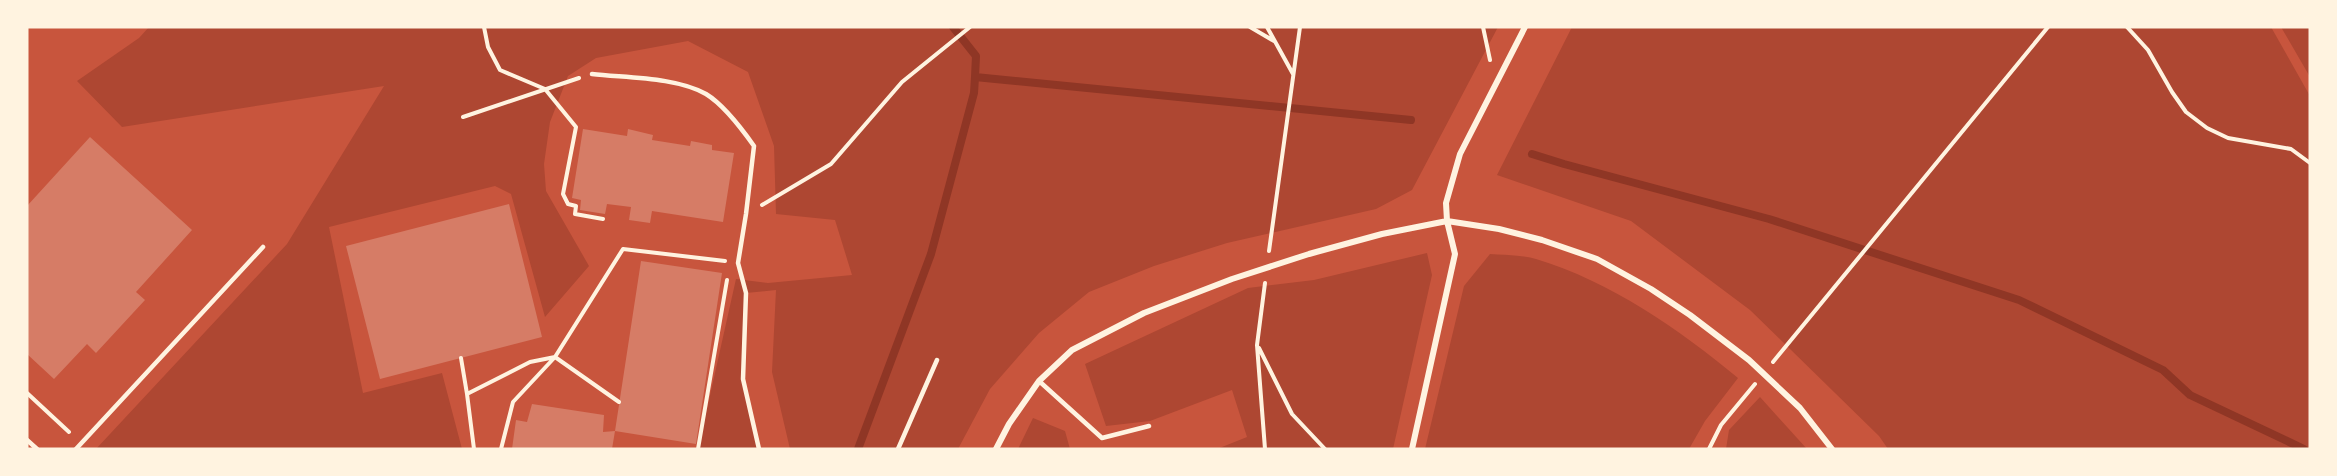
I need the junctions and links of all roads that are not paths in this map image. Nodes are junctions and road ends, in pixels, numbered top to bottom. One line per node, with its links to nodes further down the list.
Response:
1 (1525, 27): 3 (street)
2 (592, 74): 11 (lane)
3 (1447, 221): 6 (street); 14 (street); 15 (street)
4 (263, 247): 10 (lane)
5 (937, 360): 12 (lane)
6 (1039, 381): 7 (lane); 13 (street)
7 (1149, 426)
8 (27, 440): 9 (lane)
9 (37, 449)
10 (76, 449)
11 (759, 449)
12 (898, 449)
13 (996, 449)
14 (1412, 449)
15 (1832, 449)

